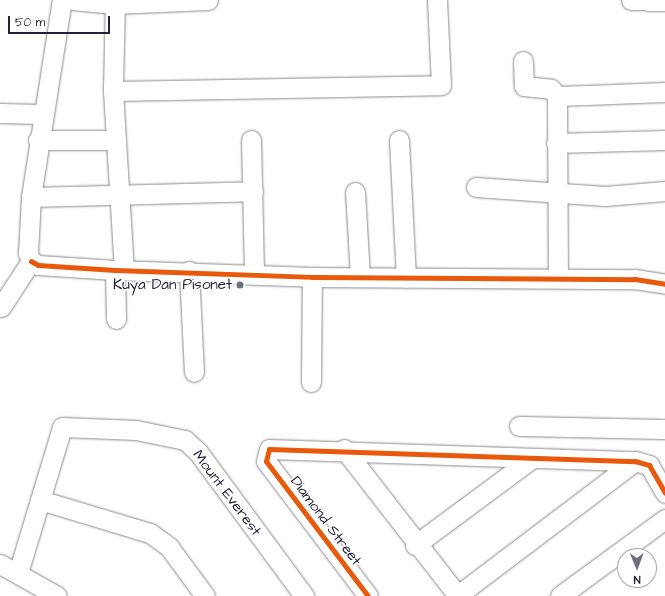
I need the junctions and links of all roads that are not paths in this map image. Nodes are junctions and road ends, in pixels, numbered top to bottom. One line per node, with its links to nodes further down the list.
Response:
1 (62, 0): 13 (street)
2 (73, 0): 7 (street)
3 (208, 0): 7 (street)
4 (437, 0): 9 (street)
5 (631, 0): 6 (street)
6 (665, 1)
7 (115, 2): 9 (street)
8 (523, 60): 11 (street)
9 (113, 90): 15 (street)
10 (665, 92): 11 (street)
11 (557, 96): 19 (street)
12 (0, 113): 13 (street)
13 (42, 114): 14 (street)
14 (38, 140): 15 (street); 26 (street)
15 (115, 140): 25 (street)
16 (251, 140): 21 (street)
17 (399, 140): 33 (street)
18 (665, 140): 19 (street)
19 (556, 143): 24 (street)
20 (476, 186): 24 (street)
21 (252, 191): 25 (street); 30 (street)
22 (665, 191): 24 (street)
23 (355, 192): 32 (street)
24 (555, 193): 34 (street)
25 (119, 195): 26 (street); 28 (street)
26 (31, 197): 27 (street)
27 (31, 261): 28 (street); 36 (street)
28 (119, 270): 29 (street); 37 (street)
29 (189, 271): 30 (street); 38 (street)
30 (254, 272): 31 (street)
31 (312, 277): 32 (street); 39 (street)
32 (360, 277): 33 (street)
33 (406, 278): 34 (street)
34 (558, 278): 35 (street)
35 (665, 284)
36 (1, 307)
37 (116, 319)
38 (194, 372)
39 (311, 382)
40 (519, 426): 41 (street)
41 (665, 429)
42 (344, 449): 43 (street); 48 (street); 54 (street, Diamond Street)
43 (530, 460): 44 (street); 48 (street)
44 (635, 461): 45 (street); 55 (street)
45 (665, 493)
46 (40, 500): 50 (street, Mount Everest); 52 (street); 53 (street, Mount Everest)
47 (665, 519): 56 (street)
48 (415, 545): 55 (street)
49 (0, 564): 50 (street)
50 (18, 573): 51 (street)
51 (57, 596)
52 (205, 596)
53 (304, 596)
54 (368, 596)
55 (458, 596)
56 (560, 596)

